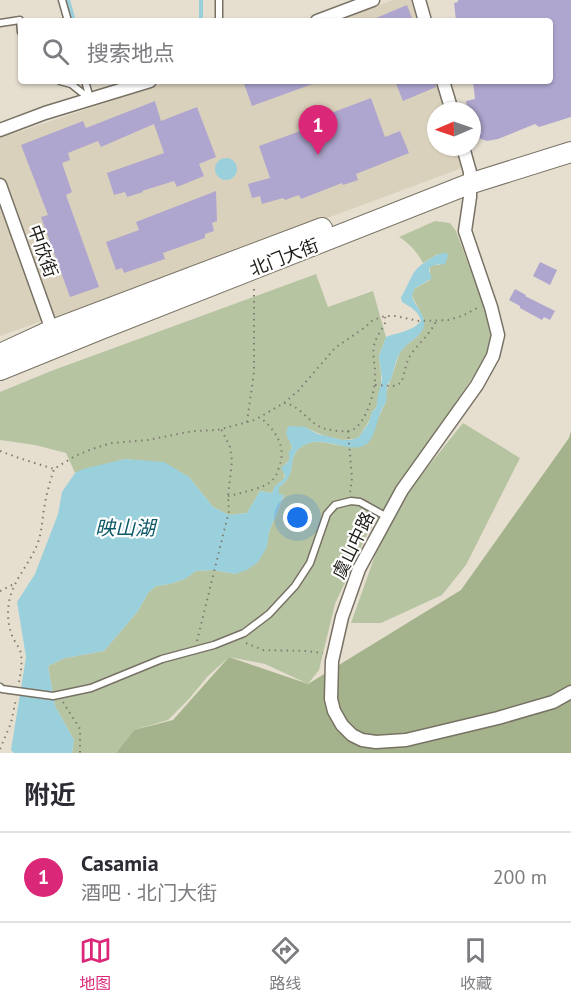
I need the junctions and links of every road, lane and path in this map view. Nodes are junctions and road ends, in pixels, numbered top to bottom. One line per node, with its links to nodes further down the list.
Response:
1 (62, 0): 5 (lane)
2 (219, 0): 6 (lane)
3 (373, 0): 7 (street)
4 (419, 0): 8 (street)
5 (67, 18)
6 (219, 18)
7 (325, 18)
8 (424, 18)
9 (18, 20): 10 (lane)
10 (0, 23)
11 (71, 84): 15 (lane)
12 (86, 84): 15 (lane)
13 (140, 84): 15 (street)
14 (444, 84): 16 (street)
15 (90, 99): 17 (street)
16 (449, 102)
17 (0, 130)
18 (571, 140): 21 (main road, 北门大街)
19 (571, 152): 21 (main road, 北门大街)
20 (465, 156): 21 (street, 虞山中路)
21 (470, 178): 23 (main road, 北门大街); 24 (street, 虞山中路); 27 (main road, 北门大街)
22 (0, 185): 27 (street, 中欣街)
23 (254, 269): 29 (main road, 北门大街); 33 (path)
24 (490, 302): 26 (path); 40 (street, 虞山中路)
25 (385, 316): 26 (path); 30 (path); 31 (path)
26 (437, 320): 30 (path)
27 (52, 330): 28 (main road, 北门大街)
28 (0, 354)
29 (0, 370)
30 (375, 385): 35 (path)
31 (284, 403): 32 (path); 35 (path)
32 (260, 417): 33 (path); 38 (path)
33 (247, 422): 34 (path)
34 (221, 429): 37 (path); 38 (path)
35 (348, 431): 39 (path)
36 (0, 451): 37 (path)
37 (54, 469): 41 (path)
38 (228, 496): 44 (path)
39 (348, 501): 40 (lane); 43 (lane)
40 (387, 517): 45 (street, 虞山中路)
41 (14, 584): 42 (path); 47 (path)
42 (0, 591)
43 (232, 637): 44 (lane); 45 (path)
44 (195, 650): 49 (lane)
45 (334, 652): 48 (street, 虞山中路)
46 (0, 687): 47 (lane)
47 (18, 691): 49 (lane); 50 (path)
48 (571, 693)
49 (58, 695): 51 (path)
50 (0, 749)
51 (80, 753)

